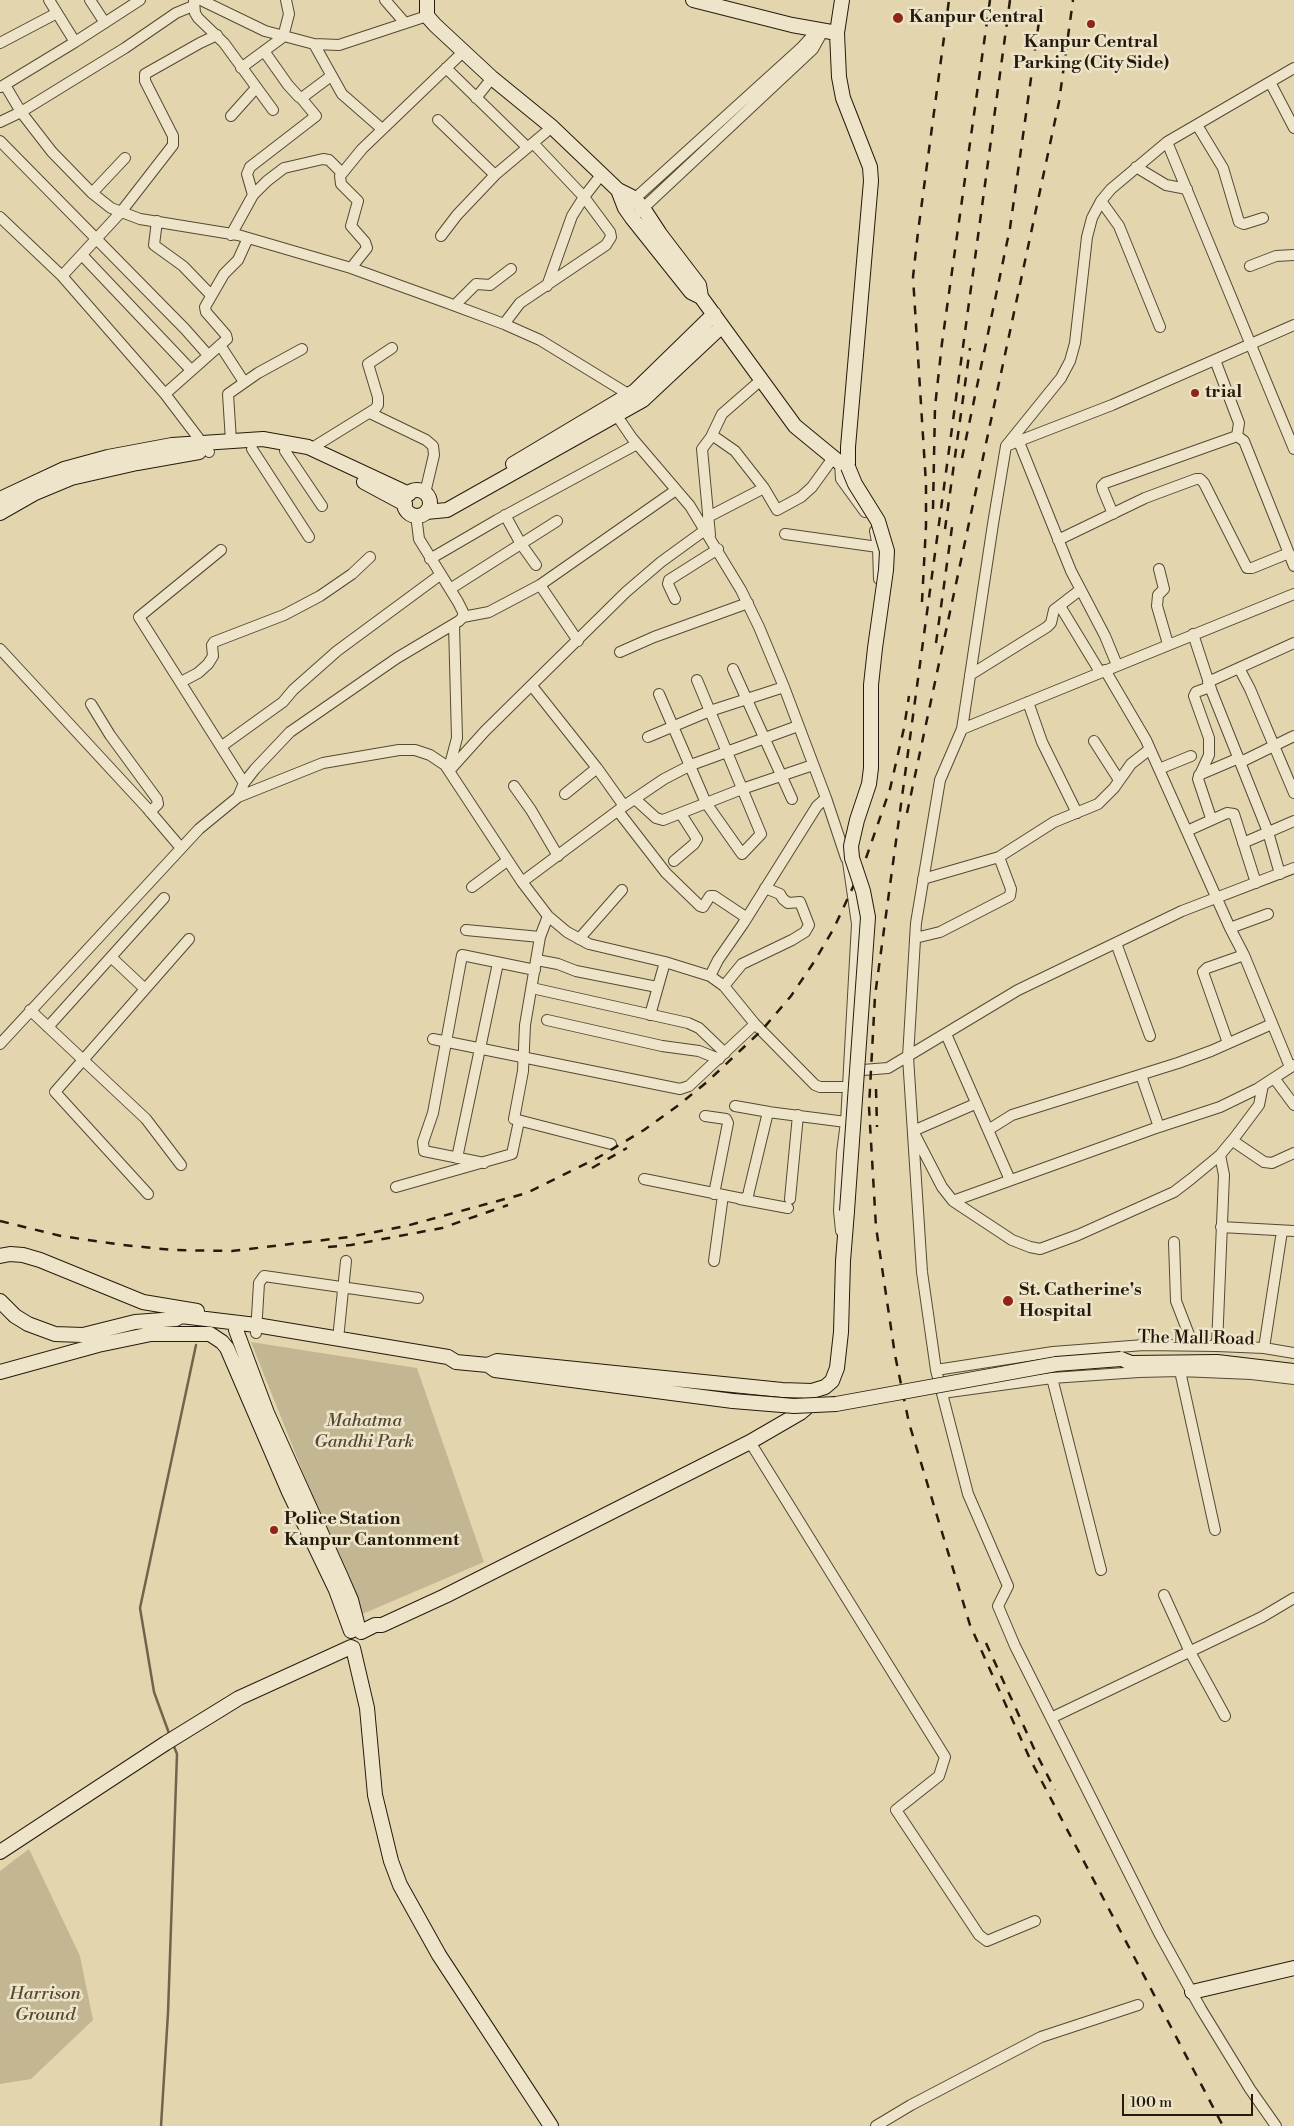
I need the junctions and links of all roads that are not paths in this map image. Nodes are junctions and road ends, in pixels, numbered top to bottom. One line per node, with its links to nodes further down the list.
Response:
1 (49, 0): 10 (street)
2 (90, 0): 12 (street)
3 (140, 0): 12 (street)
4 (286, 0): 16 (street)
5 (385, 0): 13 (street)
6 (428, 0): 11 (street)
7 (693, 0): 14 (street)
8 (842, 0): 14 (street)
9 (196, 2): 15 (street); 16 (street); 33 (street)
10 (57, 13): 17 (street); 18 (street)
11 (427, 16): 13 (street); 21 (street)
12 (105, 23): 17 (street)
13 (404, 23): 19 (street)
14 (824, 31): 54 (street); 101 (street)
15 (217, 35): 22 (street); 55 (street)
16 (283, 37): 19 (street); 20 (street)
17 (75, 42): 28 (street)
18 (0, 43)
19 (314, 44): 25 (street)
20 (264, 50): 22 (street); 30 (street)
21 (463, 52): 23 (street); 26 (street)
22 (241, 68): 29 (street)
23 (446, 68): 31 (street); 40 (street)
24 (1294, 68): 27 (street)
25 (331, 76): 30 (street); 40 (street)
26 (492, 78): 31 (street); 38 (street)
27 (1270, 82): 37 (street); 39 (street)
28 (2, 86): 33 (street)
29 (256, 88): 32 (street); 34 (street)
30 (301, 98): 51 (street)
31 (476, 98): 43 (street)
32 (273, 110)
33 (21, 112): 36 (street); 50 (street)
34 (231, 116)
35 (438, 120): 47 (street)
36 (0, 122)
37 (1197, 125): 42 (street); 57 (street)
38 (552, 127): 43 (street); 48 (street)
39 (1294, 128)
40 (382, 129): 46 (street)
41 (0, 140): 61 (street)
42 (1167, 142): 45 (street); 49 (street)
43 (530, 145): 47 (street); 52 (street)
44 (125, 158): 50 (street)
45 (1136, 167): 49 (street); 53 (street)
46 (342, 173): 51 (street); 66 (street)
47 (495, 175): 60 (street)
48 (601, 175): 52 (street); 54 (street)
49 (1187, 189): 77 (street)
50 (92, 193): 55 (street)
51 (253, 195): 59 (street)
52 (584, 197): 69 (street); 69 (street)
53 (1101, 201): 76 (street); 95 (street)
54 (634, 208): 72 (street)
55 (121, 212): 58 (street); 61 (street)
56 (0, 216): 68 (street)
57 (1264, 218)
58 (157, 221): 59 (street); 70 (street)
59 (231, 235): 62 (street)
60 (442, 236)
61 (97, 238): 63 (street); 81 (street)
62 (248, 238): 66 (street); 70 (street)
63 (82, 255): 68 (street); 83 (street)
64 (1294, 255): 65 (street)
65 (1250, 266)
66 (352, 268): 71 (street)
67 (511, 269): 71 (street)
68 (62, 276): 86 (street)
69 (547, 286): 73 (street)
70 (211, 295): 78 (street)
71 (455, 305): 73 (street)
72 (714, 314): 75 (street); 87 (street)
73 (504, 324): 87 (street)
74 (1294, 325): 77 (street)
75 (722, 326): 84 (street); 87 (street)
76 (1160, 327)
77 (1252, 344): 82 (street); 99 (street)
78 (220, 345): 81 (street); 85 (street)
79 (392, 348): 89 (street)
80 (302, 349): 85 (street)
81 (208, 355): 83 (street)
82 (1215, 360): 91 (street); 93 (street)
83 (191, 370): 86 (street)
84 (761, 380): 90 (street); 101 (street)
85 (244, 382): 92 (street)
86 (164, 394): 96 (street)
87 (635, 398): 88 (street)
88 (614, 411): 94 (street); 108 (street)
89 (370, 413): 97 (street); 108 (street)
90 (712, 435): 103 (street); 112 (street)
91 (1237, 436): 110 (street); 122 (street)
92 (231, 442): 96 (street); 97 (street)
93 (1019, 442): 95 (street); 117 (street)
94 (637, 444): 104 (street); 111 (street)
95 (1006, 446): 148 (street)
96 (206, 448): 98 (street); 102 (street)
97 (312, 448): 106 (street)
98 (252, 449): 100 (street); 116 (street)
99 (1294, 449)
100 (286, 451): 106 (street); 107 (street)
101 (842, 463): 103 (street); 119 (street); 290 (street, bridge)
102 (63, 475): 105 (street); 109 (street)
103 (764, 488): 112 (street)
104 (676, 490): 114 (street); 129 (street)
105 (0, 499)
106 (407, 499): 108 (street); 108 (street)
107 (322, 506)
108 (424, 506): 124 (street)
109 (0, 514)
110 (1113, 514): 117 (street); 122 (street)
111 (505, 515): 118 (street); 124 (street)
112 (708, 517): 114 (street)
113 (557, 521): 118 (street)
114 (707, 534): 121 (street); 139 (street)
115 (785, 534): 119 (street)
116 (309, 537)
117 (1058, 540): 131 (street)
118 (521, 544): 125 (street); 130 (street)
119 (878, 547): 202 (street)
120 (221, 550): 150 (street)
121 (718, 550): 133 (street); 134 (street)
122 (1289, 554): 126 (street)
123 (370, 558): 150 (street)
124 (430, 559): 128 (street)
125 (536, 565)
126 (1294, 566)
127 (1159, 569): 141 (street)
128 (440, 575): 130 (street); 166 (street)
129 (540, 585): 136 (street); 139 (street)
130 (450, 589): 136 (street)
131 (1080, 590): 135 (street); 144 (street)
132 (1294, 594): 138 (street)
133 (675, 600)
134 (748, 603): 143 (street); 153 (street)
135 (1060, 606): 147 (street); 148 (street)
136 (462, 617): 137 (street)
137 (454, 625): 176 (street); 180 (street)
138 (1193, 634): 141 (street); 151 (street)
139 (578, 641): 152 (street)
140 (1294, 642): 145 (street)
141 (1168, 644): 144 (street)
142 (0, 649): 191 (street)
143 (620, 652)
144 (1117, 665): 147 (street)
145 (1239, 668): 151 (street); 167 (street)
146 (733, 669): 155 (street)
147 (1103, 671): 156 (street); 168 (street)
148 (970, 675): 161 (street)
149 (697, 680): 158 (street)
150 (181, 682): 166 (street)
151 (1209, 684): 171 (street); 177 (street)
152 (532, 686): 174 (street); 176 (street)
153 (784, 686): 155 (street); 160 (street)
154 (659, 694): 159 (street)
155 (747, 699): 158 (street); 164 (street)
156 (1028, 702): 161 (street); 192 (street)
157 (91, 704): 191 (street)
158 (710, 711): 159 (street); 169 (street)
159 (674, 726): 163 (street); 173 (street)
160 (798, 726): 164 (street); 172 (street)
161 (962, 729): 207 (street)
162 (1294, 736): 167 (street)
163 (648, 737)
164 (765, 738): 169 (street); 178 (street)
165 (1094, 741): 179 (street)
166 (222, 746): 180 (street)
167 (1274, 746): 171 (street); 183 (street)
168 (1150, 749): 175 (street); 179 (street)
169 (726, 751): 173 (street); 182 (street)
170 (1191, 756): 175 (street)
171 (1240, 760): 177 (street); 197 (street)
172 (813, 764): 178 (street); 186 (street)
173 (691, 765): 187 (street); 189 (street)
174 (597, 768): 184 (street); 190 (street)
175 (1159, 769): 196 (street)
176 (448, 771): 185 (street); 203 (street)
177 (1199, 775): 194 (street)
178 (780, 776): 182 (street); 188 (street)
179 (1119, 780): 192 (street)
180 (244, 783): 185 (street)
181 (514, 786): 200 (street)
182 (742, 789): 189 (street); 189 (street)
183 (1294, 793)
184 (565, 794)
185 (238, 797): 199 (street)
186 (826, 798): 202 (street); 211 (street)
187 (635, 799): 190 (street); 193 (street)
188 (792, 799)
189 (706, 803): 193 (street)
190 (621, 809): 200 (street); 217 (street)
191 (150, 812): 199 (street)
192 (1077, 813): 201 (street)
193 (681, 814): 204 (street)
194 (1211, 818): 196 (street); 198 (street)
195 (1294, 820): 197 (street)
196 (1187, 831): 214 (street)
197 (1268, 832): 198 (street); 206 (street)
198 (1243, 843): 209 (street)
199 (181, 848): 235 (street)
200 (558, 856): 208 (street)
201 (999, 857): 207 (street); 221 (street)
202 (846, 858): 253 (street)
203 (507, 861): 208 (street); 210 (street)
204 (674, 861)
205 (1294, 868): 206 (street)
206 (1280, 874): 209 (street)
207 (923, 879): 221 (street)
208 (522, 882): 216 (street)
209 (1256, 883): 214 (street)
210 (472, 888)
211 (764, 888): 217 (street); 232 (street)
212 (622, 890): 223 (street)
213 (164, 898): 226 (street)
214 (1216, 898): 218 (street); 224 (street)
215 (1268, 914): 218 (street)
216 (548, 916): 220 (street); 223 (street)
217 (747, 918): 230 (street)
218 (1230, 928): 225 (street)
219 (466, 930): 220 (street)
220 (540, 936): 229 (street)
221 (915, 938): 249 (street)
222 (189, 939): 234 (street)
223 (578, 939): 227 (street)
224 (1116, 943): 241 (street); 242 (street)
225 (1244, 955): 239 (street); 245 (street)
226 (111, 957): 234 (street); 240 (street)
227 (665, 962): 230 (street); 231 (street)
228 (498, 963): 229 (street); 244 (street); 247 (street)
229 (536, 965): 231 (street); 233 (street)
230 (710, 976): 232 (street)
231 (657, 986): 236 (street)
232 (724, 986): 238 (street)
233 (532, 988): 236 (street); 250 (street)
234 (145, 989): 251 (street)
235 (30, 1010): 240 (street); 246 (street)
236 (650, 1015): 248 (street)
237 (547, 1020): 248 (street)
238 (755, 1024): 248 (street); 257 (street)
239 (1272, 1024): 245 (street); 252 (street)
240 (48, 1026): 251 (street)
241 (946, 1034): 249 (street); 258 (street)
242 (1150, 1036)
243 (433, 1039): 244 (street)
244 (446, 1042): 247 (street); 273 (street)
245 (1228, 1043): 254 (street)
246 (0, 1044)
247 (481, 1049): 250 (street); 273 (street)
248 (722, 1056): 250 (street)
249 (908, 1057): 253 (street); 267 (street)
250 (524, 1058): 264 (street)
251 (84, 1059): 275 (street); 279 (street)
252 (1292, 1066): 255 (street)
253 (848, 1071): 257 (street)
254 (1141, 1075): 266 (street); 268 (street)
255 (1274, 1078): 256 (street); 260 (street)
256 (1263, 1085): 266 (street); 269 (street)
257 (847, 1087): 265 (street)
258 (975, 1104): 267 (street); 268 (street)
259 (735, 1106): 261 (street)
260 (1294, 1106)
261 (769, 1112): 263 (street); 281 (street)
262 (705, 1116): 280 (street)
263 (798, 1116): 265 (street); 281 (street)
264 (519, 1121): 270 (street); 274 (street)
265 (846, 1122): 290 (street)
266 (1159, 1127): 277 (street)
267 (913, 1130): 282 (street); 306 (street)
268 (988, 1130): 277 (street)
269 (1233, 1140): 271 (street); 272 (street)
270 (611, 1144)
271 (1294, 1153)
272 (1220, 1155): 282 (street); 283 (street)
273 (457, 1158): 274 (street)
274 (484, 1163): 278 (street)
275 (181, 1165)
276 (644, 1179): 280 (street)
277 (1010, 1180): 282 (street)
278 (396, 1187)
279 (148, 1194)
280 (719, 1195): 281 (street); 289 (street)
281 (739, 1199)
282 (953, 1201)
283 (1221, 1227): 284 (street); 299 (street)
284 (1282, 1231): 285 (street); 300 (street)
285 (1294, 1231)
286 (1174, 1242): 298 (street)
287 (0, 1256): 295 (street)
288 (346, 1261): 291 (street)
289 (714, 1261)
290 (843, 1262): 312 (street)
291 (343, 1287): 292 (street); 296 (street); 297 (street)
292 (418, 1298)
293 (0, 1301): 294 (street)
294 (206, 1327): 295 (street); 309 (street); 316 (street)
295 (236, 1327): 296 (street); 316 (street)
296 (256, 1329): 297 (street); 303 (street)
297 (338, 1339): 303 (street)
298 (1193, 1345): 299 (street); 306 (street)
299 (1217, 1346): 300 (street)
300 (1264, 1348): 301 (street)
301 (1294, 1353)
302 (1121, 1359): 304 (street, The Mall Road); 305 (street, bridge); 308 (street, The Mall Road)
303 (456, 1362): 305 (street)
304 (1294, 1362)
305 (488, 1366): 312 (street)
306 (936, 1370): 313 (street)
307 (1180, 1371): 310 (street); 311 (street); 315 (street)
308 (1294, 1371)
309 (0, 1372)
310 (1052, 1378): 313 (street); 317 (street)
311 (1294, 1380)
312 (812, 1391): 314 (street)
313 (942, 1393): 323 (street)
314 (750, 1442): 320 (street); 325 (street)
315 (1215, 1530)
316 (316, 1535): 320 (street)
317 (1101, 1570)
318 (1164, 1595): 321 (street)
319 (1294, 1598): 321 (street)
320 (356, 1639): 324 (street); 329 (street)
321 (1190, 1652): 322 (street); 323 (street)
322 (1225, 1716)
323 (1051, 1718): 327 (street)
324 (0, 1852)
325 (1034, 1921)
326 (1294, 1968): 327 (street)
327 (1192, 1992): 331 (street)
328 (1138, 2005): 330 (street)
329 (551, 2126)
330 (876, 2126)
331 (1276, 2126)

